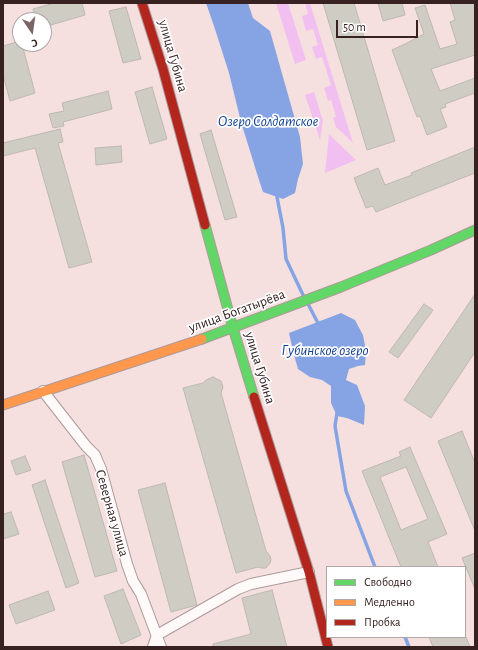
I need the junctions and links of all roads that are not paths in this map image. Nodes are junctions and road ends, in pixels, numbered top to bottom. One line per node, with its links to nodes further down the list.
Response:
1 (142, 3): 3 (street, улица Губина)
2 (475, 230): 3 (street, улица Богатырёва)
3 (233, 328): 4 (street, улица Богатырёва); 6 (street, улица Губина)
4 (43, 391): 5 (street, улица Богатырёва); 7 (street, Северная улица)
5 (3, 405)
6 (309, 572): 7 (street); 10 (street, улица Губина)
7 (157, 635): 8 (street); 9 (street, Северная улица)
8 (153, 647)
9 (161, 647)
10 (328, 647)

